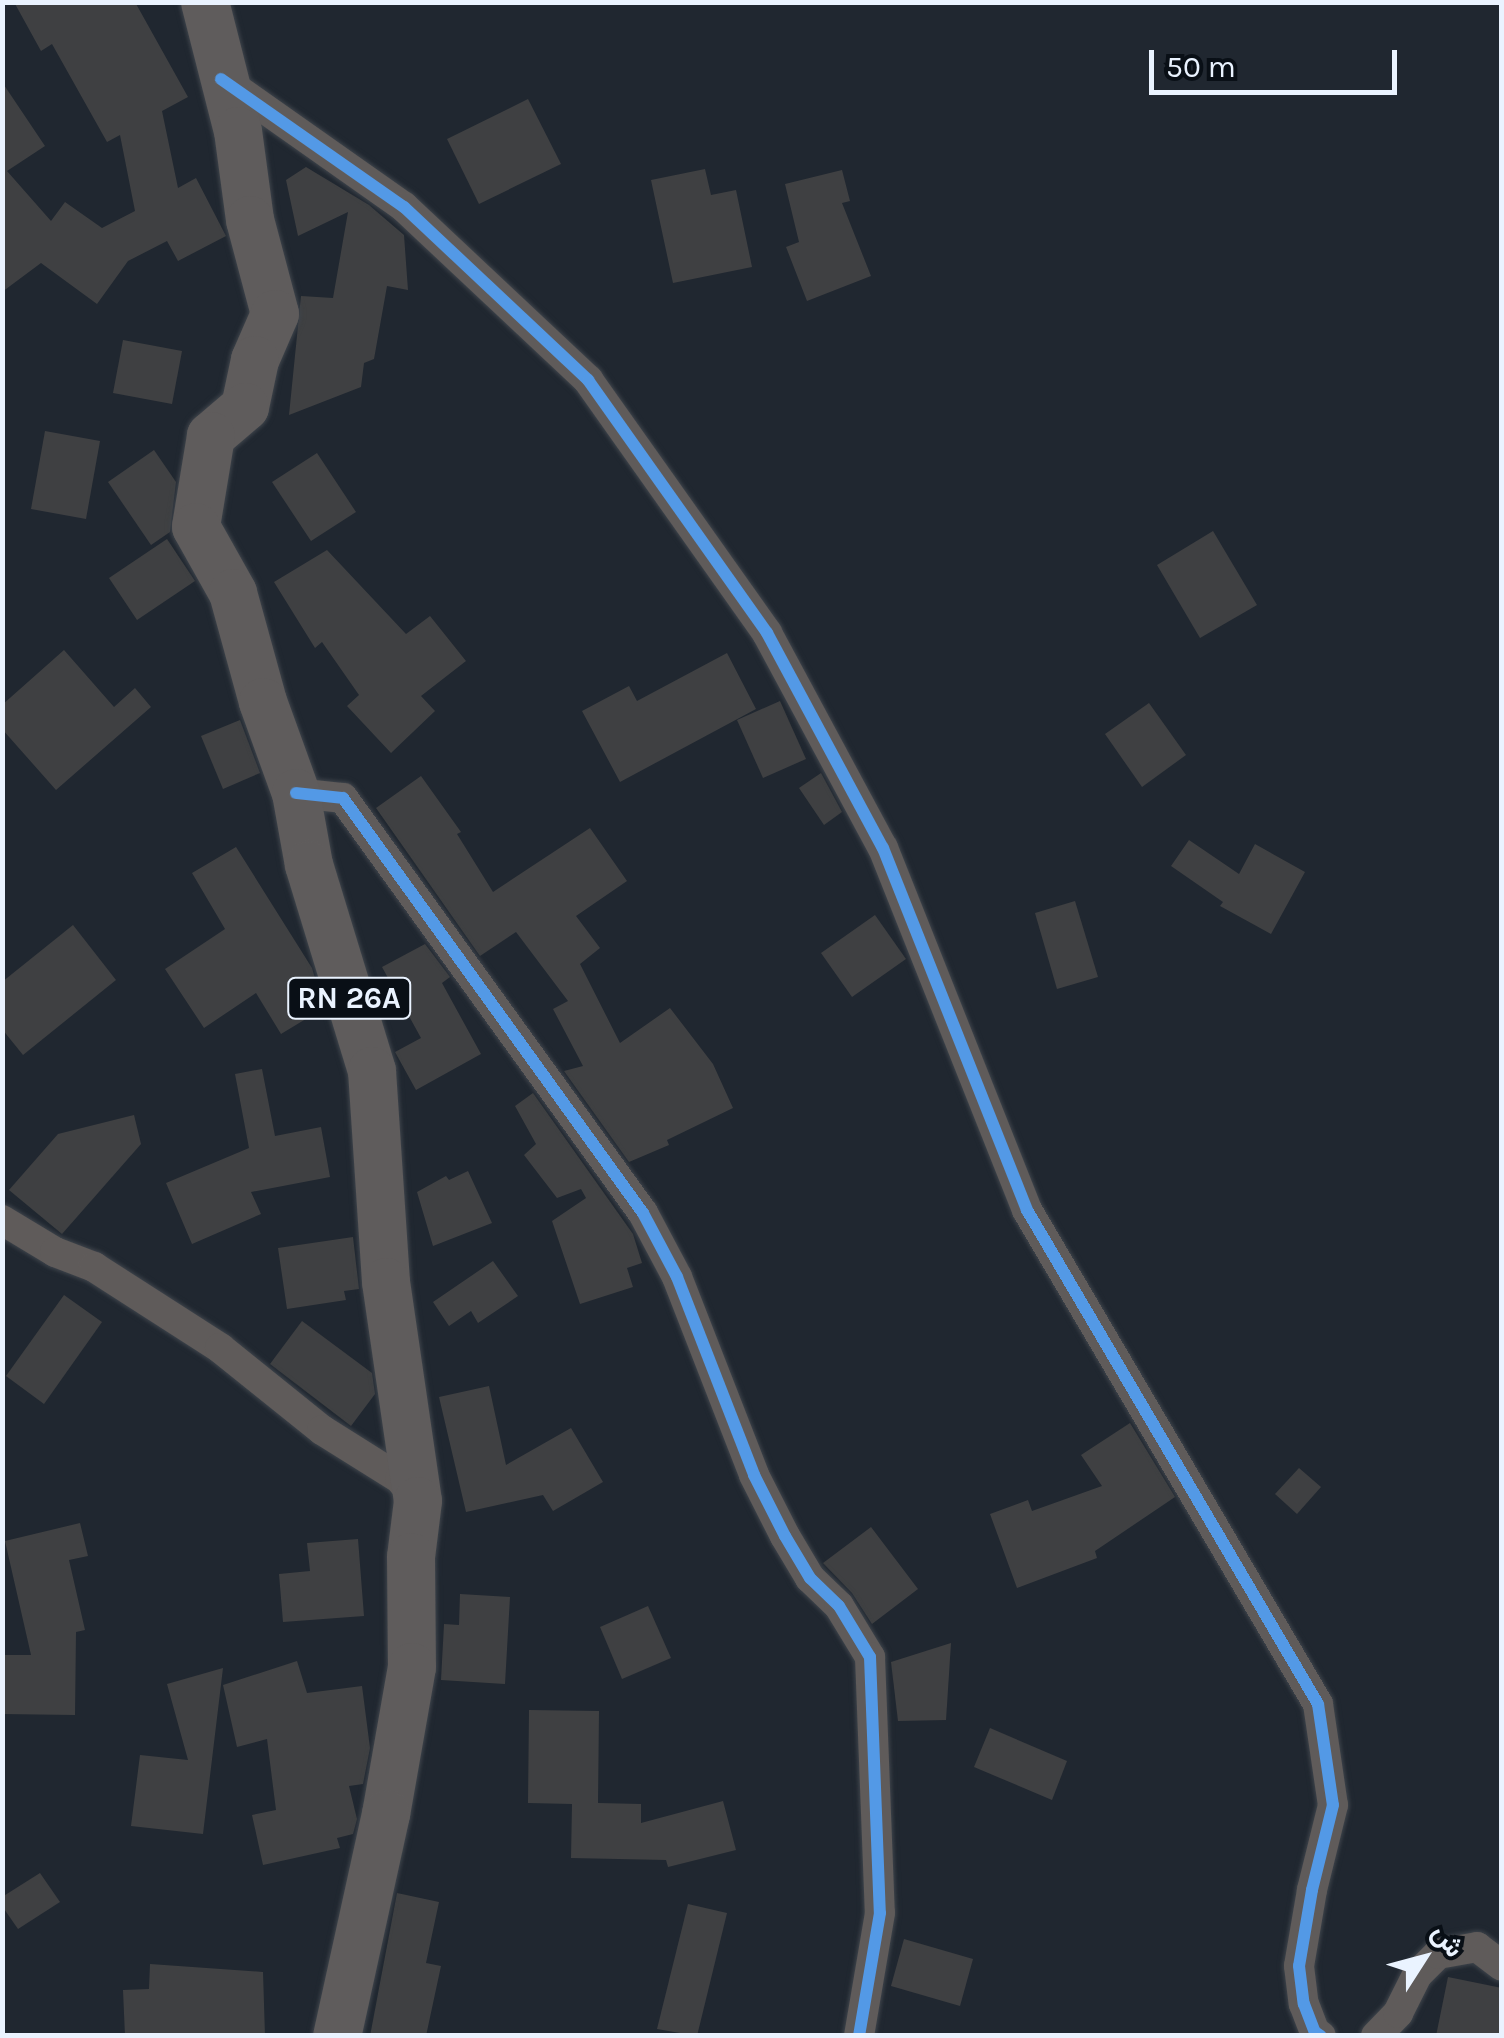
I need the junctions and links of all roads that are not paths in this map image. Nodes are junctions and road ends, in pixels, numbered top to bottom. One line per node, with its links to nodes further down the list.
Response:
1 (205, 2): 2 (main road, RN 26A)
2 (221, 79): 3 (main road, RN 26A); 9 (street)
3 (296, 793): 5 (main road, RN 26A); 8 (street)
4 (2, 1220): 5 (street)
5 (418, 1500): 7 (main road, RN 26A)
6 (1502, 1966): 10 (street)
7 (337, 2036)
8 (860, 2036)
9 (1321, 2036)
10 (1376, 2036)

